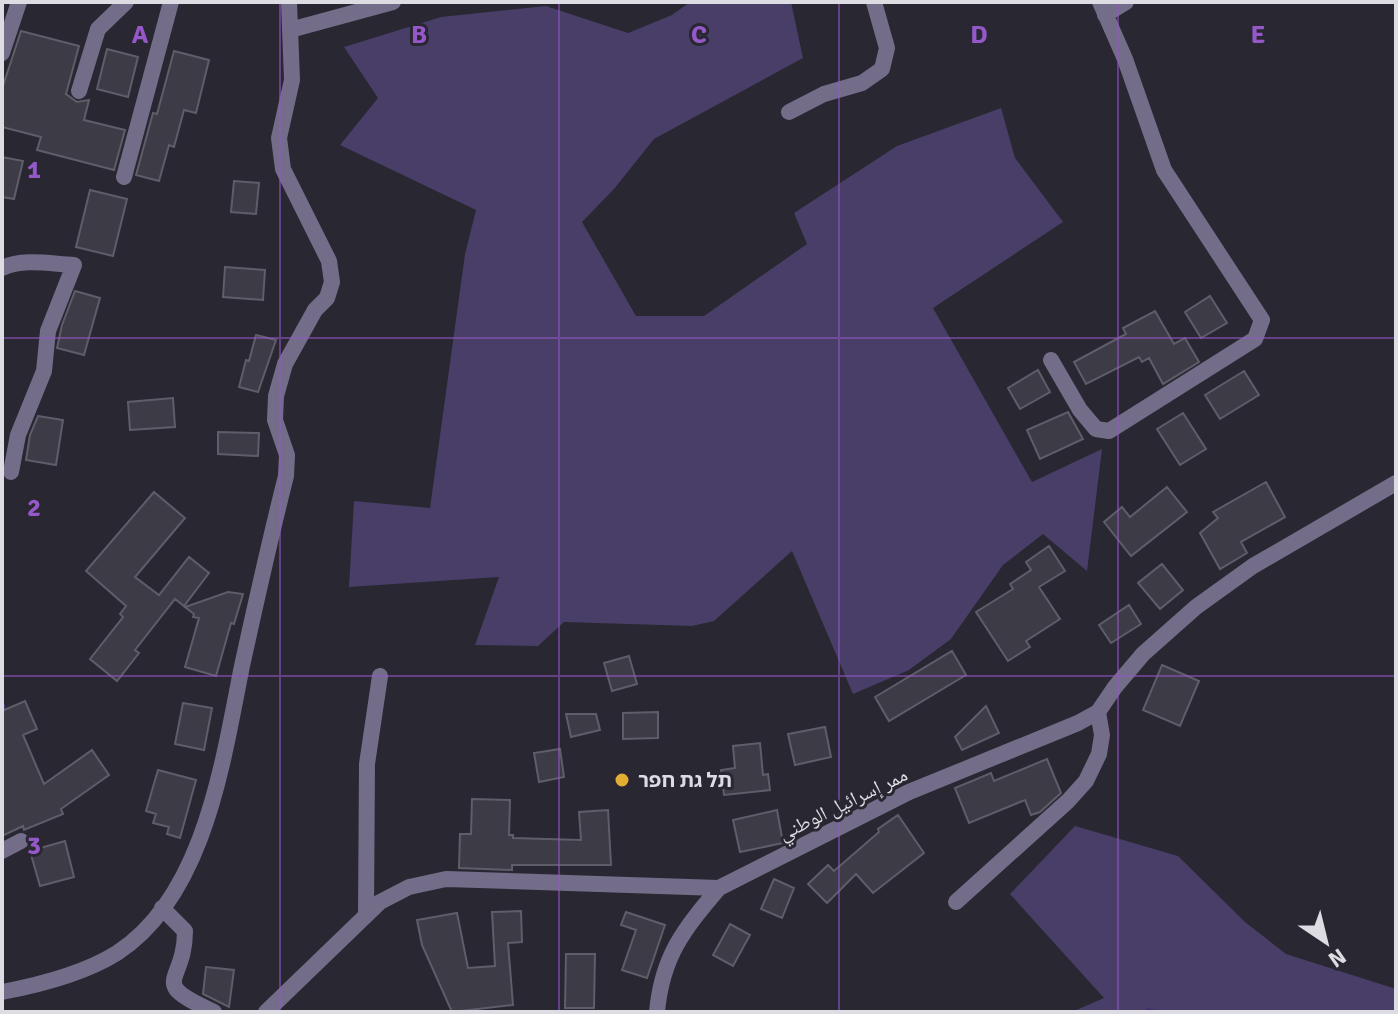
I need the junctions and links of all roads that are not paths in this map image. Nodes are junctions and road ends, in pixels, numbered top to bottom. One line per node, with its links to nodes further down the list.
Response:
1 (19, 2): 10 (street)
2 (126, 2): 11 (street)
3 (171, 2): 13 (street)
4 (289, 2): 9 (street)
5 (393, 2): 9 (street)
6 (874, 2): 12 (street)
7 (1126, 2): 8 (street)
8 (1103, 8): 15 (street)
9 (290, 30): 24 (street)
10 (2, 53)
11 (79, 91)
12 (789, 112)
13 (124, 177)
14 (2, 268): 16 (street)
15 (1051, 360)
16 (11, 472)
17 (1396, 483): 19 (street, ممر إسرائيل الوطني)
18 (380, 676): 25 (street)
19 (1098, 712): 22 (street, ممر إسرائيل الوطني); 23 (street)
20 (21, 841): 21 (street)
21 (2, 851)
22 (719, 888): 25 (street, ممر إسرائيل الوطني); 29 (street)
23 (956, 902)
24 (162, 908): 26 (street); 27 (street)
25 (366, 914): 28 (street, ممر إسرائيل الوطني)
26 (2, 992)
27 (214, 1012)
28 (266, 1012)
29 (657, 1012)

